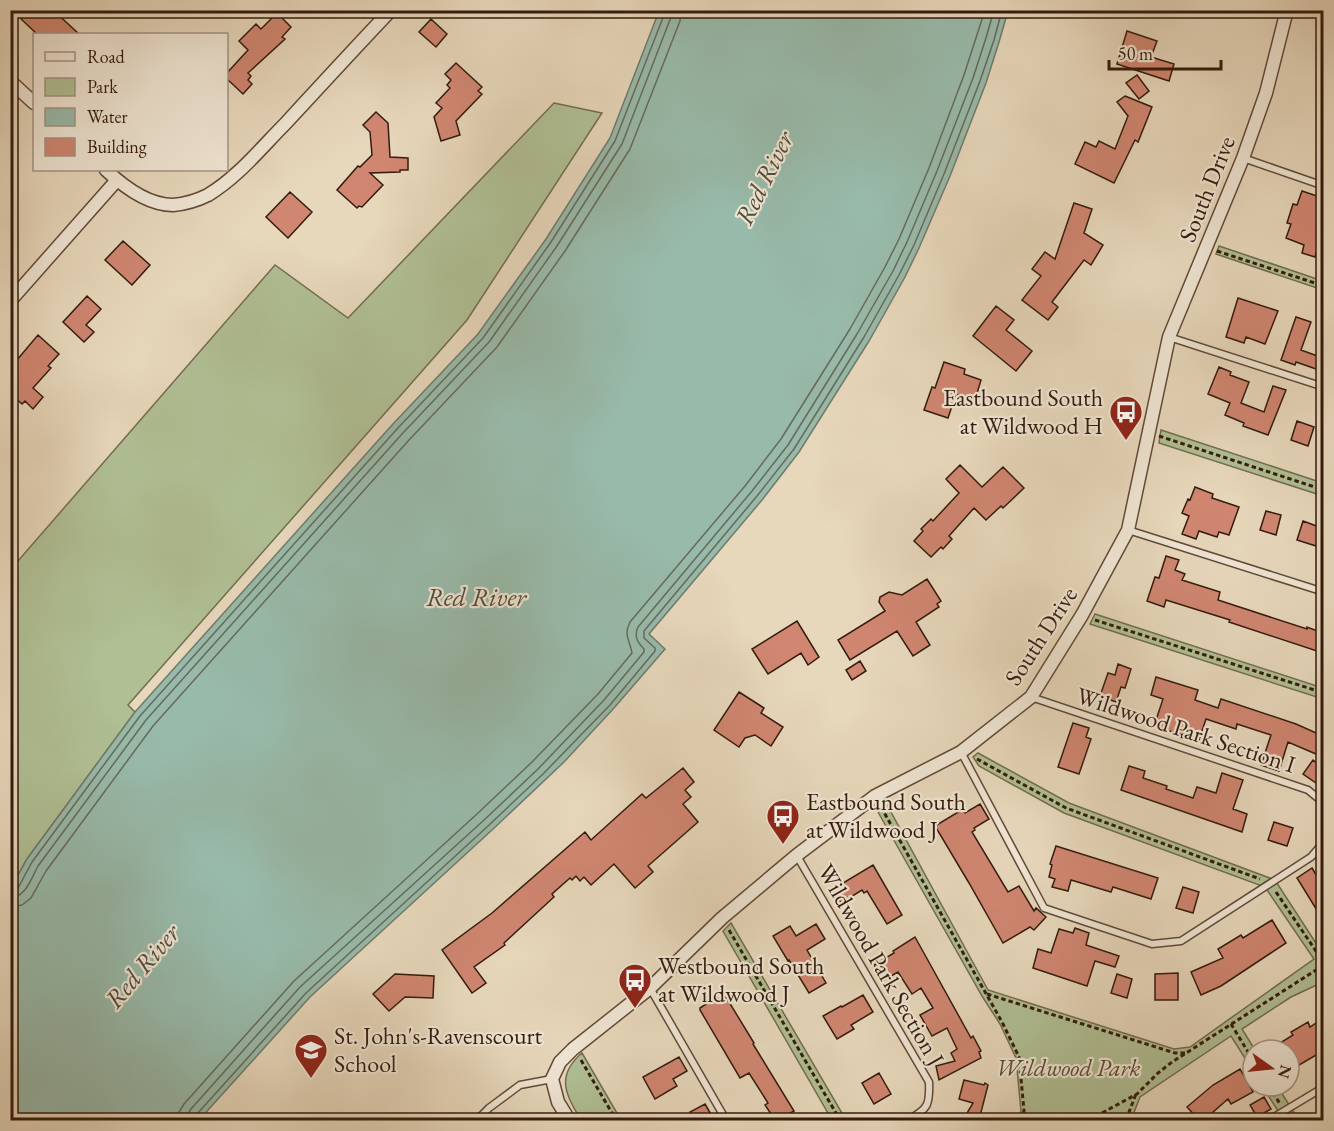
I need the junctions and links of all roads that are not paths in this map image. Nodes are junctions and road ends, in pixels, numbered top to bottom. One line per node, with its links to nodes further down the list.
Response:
1 (391, 10): 7 (street)
2 (1287, 10): 5 (street, South Drive)
3 (10, 81): 4 (street)
4 (33, 102)
5 (1243, 159): 8 (lane); 10 (street, South Drive)
6 (107, 171): 7 (street)
7 (117, 180): 9 (street)
8 (1323, 186)
9 (10, 301)
10 (1169, 337): 11 (lane); 12 (street, South Drive)
11 (1323, 387)
12 (1128, 530): 13 (lane); 14 (street, South Drive)
13 (1323, 592)
14 (1030, 697): 15 (street, South Drive); 16 (lane, Wildwood Park Section I)
15 (961, 752): 17 (lane); 18 (street, South Drive)
16 (1323, 807)
17 (1323, 842)
18 (797, 855): 19 (street, South Drive); 25 (lane, Wildwood Park Section J)
19 (650, 988): 20 (street, South Drive); 24 (lane)
20 (552, 1079): 22 (lane); 23 (street)
21 (1323, 1087): 26 (lane)
22 (477, 1120)
23 (569, 1120)
24 (726, 1120)
25 (908, 1120)
26 (1269, 1120)

